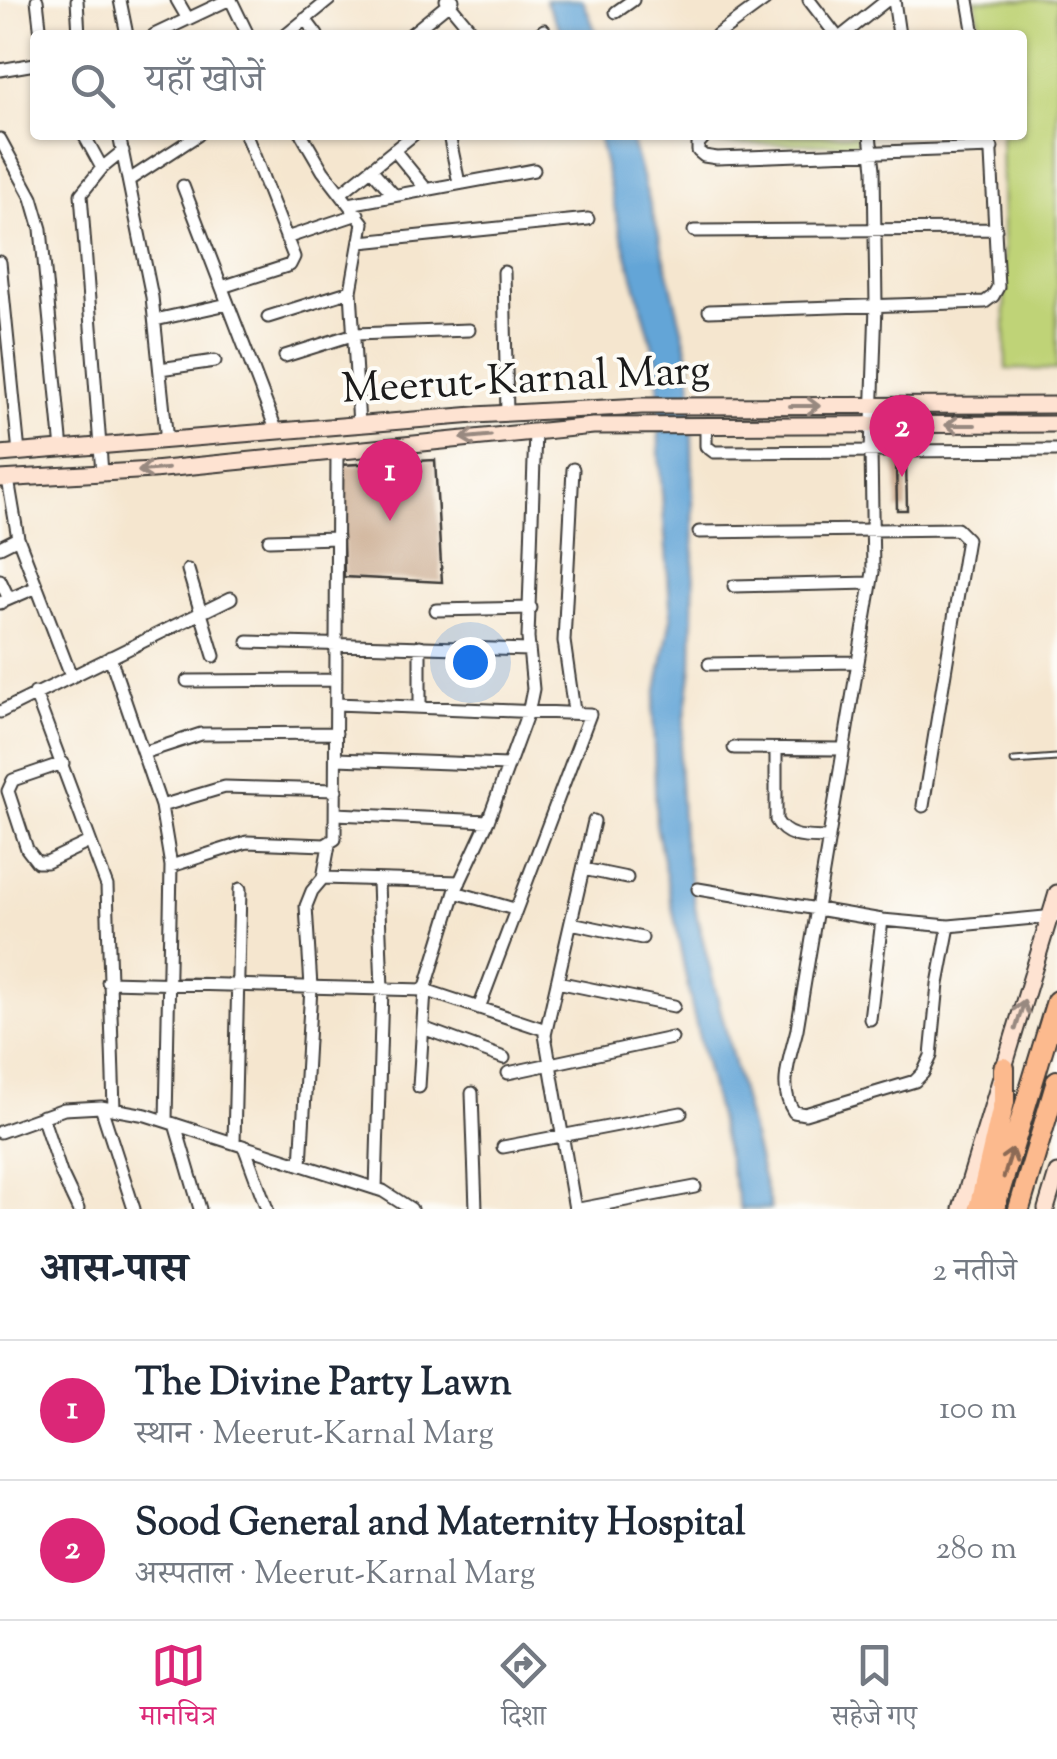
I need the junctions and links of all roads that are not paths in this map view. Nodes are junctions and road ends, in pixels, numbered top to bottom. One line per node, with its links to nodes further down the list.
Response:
1 (37, 0): 16 (street)
2 (77, 0): 17 (street)
3 (120, 0): 18 (street)
4 (177, 0): 14 (street)
5 (229, 0): 14 (street); 20 (street)
6 (329, 0): 15 (street)
7 (633, 0): 13 (street)
8 (764, 0): 25 (street)
9 (808, 0): 26 (street)
10 (891, 0): 27 (street); 28 (street)
11 (968, 0): 29 (street)
12 (449, 1): 23 (street); 24 (street)
13 (616, 12)
14 (188, 19): 19 (street)
15 (305, 19): 21 (street); 22 (street)
16 (40, 30)
17 (80, 30)
18 (126, 30)
19 (165, 30)
20 (245, 30)
21 (292, 30)
22 (314, 30)
23 (416, 30)
24 (471, 30)
25 (723, 30)
26 (835, 30)
27 (846, 30)
28 (897, 30)
29 (973, 30)
30 (30, 65): 31 (street)
31 (0, 70)
32 (0, 139): 89 (street)
33 (87, 140): 47 (street)
34 (120, 140): 44 (street)
35 (190, 140): 50 (street)
36 (248, 140): 60 (street)
37 (305, 140): 55 (street)
38 (450, 140): 51 (street)
39 (702, 140): 46 (street)
40 (871, 140): 46 (street)
41 (912, 140): 45 (street)
42 (991, 142): 45 (street); 57 (street)
43 (396, 143): 48 (street); 53 (street)
44 (123, 152): 47 (street); 50 (street)
45 (914, 152): 46 (street)
46 (872, 153): 58 (street)
47 (102, 168): 87 (street)
48 (370, 169): 54 (street); 55 (street)
49 (534, 170): 51 (street)
50 (129, 180): 70 (street)
51 (459, 183): 53 (street)
52 (183, 186): 64 (street)
53 (426, 189): 54 (street)
54 (394, 195): 55 (street)
55 (349, 204): 60 (street); 61 (street)
56 (588, 219): 61 (street)
57 (996, 229): 58 (street); 67 (street)
58 (874, 230): 59 (street); 67 (street)
59 (694, 231)
60 (286, 238): 64 (street)
61 (361, 242): 65 (street)
62 (0, 262): 93 (street)
63 (504, 272): 78 (street)
64 (222, 287): 66 (street)
65 (351, 290): 69 (street); 72 (street)
66 (228, 304): 70 (street); 85 (street)
67 (876, 305): 68 (street); 77 (street)
68 (710, 311)
69 (268, 317)
70 (154, 320): 75 (street)
71 (469, 330): 72 (street)
72 (355, 334): 73 (street); 81 (street)
73 (284, 356)
74 (215, 362): 75 (street)
75 (160, 369): 86 (street)
76 (1057, 405): 77 (street, Meerut-Karnal Marg)
77 (874, 406): 78 (street, Meerut-Karnal Marg, one-way to 77); 82 (street)
78 (507, 414): 79 (street, Meerut-Karnal Marg)
79 (377, 424): 81 (street, Meerut-Karnal Marg); 88 (street)
80 (1057, 424): 82 (street, Meerut-Karnal Marg, one-way to 82)
81 (359, 425): 85 (street, Meerut-Karnal Marg)
82 (874, 425): 83 (street, Meerut-Karnal Marg); 91 (street)
83 (703, 426): 84 (street, Meerut-Karnal Marg); 91 (street)
84 (535, 431): 88 (street, Meerut-Karnal Marg, one-way to 88); 113 (street)
85 (277, 432): 86 (street, Meerut-Karnal Marg)
86 (167, 441): 87 (street, Meerut-Karnal Marg)
87 (102, 447): 89 (street, Meerut-Karnal Marg); 96 (street)
88 (376, 448): 92 (street, Meerut-Karnal Marg)
89 (62, 450): 93 (street, Meerut-Karnal Marg)
90 (1057, 450): 91 (street)
91 (872, 451): 100 (street)
92 (337, 452): 96 (street, Meerut-Karnal Marg, one-way to 96); 103 (street)
93 (19, 453): 94 (street, Meerut-Karnal Marg)
94 (0, 454)
95 (573, 469): 132 (street)
96 (102, 473): 97 (street, Meerut-Karnal Marg)
97 (4, 479): 98 (street)
98 (15, 519): 99 (street); 102 (street)
99 (0, 520)
100 (874, 530): 101 (street); 108 (street); 145 (street)
101 (699, 532)
102 (18, 538): 105 (street); 110 (street)
103 (336, 538): 104 (street); 117 (street)
104 (269, 540)
105 (0, 548)
106 (188, 570): 115 (street)
107 (0, 580): 112 (street)
108 (871, 584): 109 (street); 122 (street)
109 (734, 586)
110 (37, 587): 112 (street); 124 (street)
111 (231, 598): 115 (street)
112 (5, 601)
113 (531, 608): 114 (street); 119 (street)
114 (436, 610)
115 (201, 612): 120 (street); 121 (street)
116 (248, 642): 117 (street)
117 (336, 644): 118 (street); 125 (street)
118 (420, 646): 119 (street); 129 (street)
119 (528, 650): 130 (street)
120 (214, 656)
121 (110, 657): 124 (street); 137 (street)
122 (858, 662): 123 (street); 135 (street)
123 (709, 664)
124 (71, 676): 127 (street)
125 (336, 680): 126 (street); 128 (street)
126 (187, 681)
127 (36, 693): 131 (street); 141 (street)
128 (336, 704): 129 (street); 133 (street)
129 (420, 706): 130 (street)
130 (529, 709): 132 (street); 142 (street)
131 (0, 712)
132 (574, 712): 161 (street)
133 (336, 733): 137 (street); 139 (street)
134 (734, 748): 136 (street)
135 (844, 749): 136 (street); 149 (street)
136 (776, 750): 149 (street)
137 (143, 753): 144 (street)
138 (1057, 758): 140 (lane)
139 (336, 759): 142 (street); 143 (street)
140 (1014, 762)
141 (63, 763): 150 (street); 150 (street)
142 (508, 764): 148 (street)
143 (336, 790): 144 (street); 146 (street)
144 (162, 806): 152 (street)
145 (923, 806)
146 (336, 814): 148 (street); 151 (street)
147 (594, 820): 153 (street)
148 (488, 821): 157 (street)
149 (829, 838): 162 (street)
150 (90, 842): 168 (street)
151 (330, 844): 152 (street); 154 (street)
152 (170, 866): 170 (street)
153 (583, 869): 155 (street); 165 (street)
154 (323, 878): 156 (street); 172 (street)
155 (627, 878)
156 (378, 882): 157 (street); 173 (street)
157 (458, 887): 161 (street); 174 (street)
158 (240, 888): 171 (street)
159 (698, 889): 162 (street)
160 (1057, 893): 163 (street)
161 (514, 910): 177 (street)
162 (817, 910): 164 (street); 166 (street)
163 (1054, 916): 166 (street); 184 (street, one-way to 163)
164 (882, 920): 166 (street); 178 (street)
165 (571, 923): 167 (street); 169 (street)
166 (949, 926)
167 (642, 938)
168 (108, 982): 170 (street); 189 (street)
169 (557, 982): 176 (street); 180 (street)
170 (169, 983): 171 (street); 192 (street)
171 (240, 985): 172 (street); 195 (street)
172 (312, 987): 173 (street); 197 (street)
173 (382, 989): 174 (street); 200 (street)
174 (425, 990): 177 (street); 179 (street)
175 (1057, 1001): 210 (highway, one-way to 175)
176 (674, 1006)
177 (479, 1008): 180 (street)
178 (870, 1019)
179 (423, 1028): 182 (street); 187 (street)
180 (546, 1030): 183 (street)
181 (672, 1038): 183 (street)
182 (504, 1058)
183 (550, 1064): 185 (street); 194 (street)
184 (1004, 1068): 208 (street); 209 (highway)
185 (508, 1073)
186 (1057, 1081): 211 (highway)
187 (419, 1087)
188 (472, 1093): 206 (street)
189 (108, 1108): 191 (street); 192 (street); 202 (street)
190 (681, 1113): 194 (street)
191 (42, 1116): 193 (street); 201 (street)
192 (171, 1123): 195 (street); 203 (street)
193 (0, 1132)
194 (562, 1136): 196 (street); 207 (street)
195 (240, 1146): 197 (street); 204 (street)
196 (503, 1148)
197 (301, 1165): 200 (street)
198 (1057, 1173): 212 (street)
199 (695, 1187): 207 (street)
200 (376, 1189): 205 (street)
201 (78, 1209)
202 (134, 1209)
203 (200, 1209)
204 (267, 1209)
205 (411, 1209)
206 (476, 1209)
207 (577, 1209)
208 (962, 1209)
209 (979, 1209)
210 (994, 1209)
211 (1019, 1209)
212 (1046, 1209)

